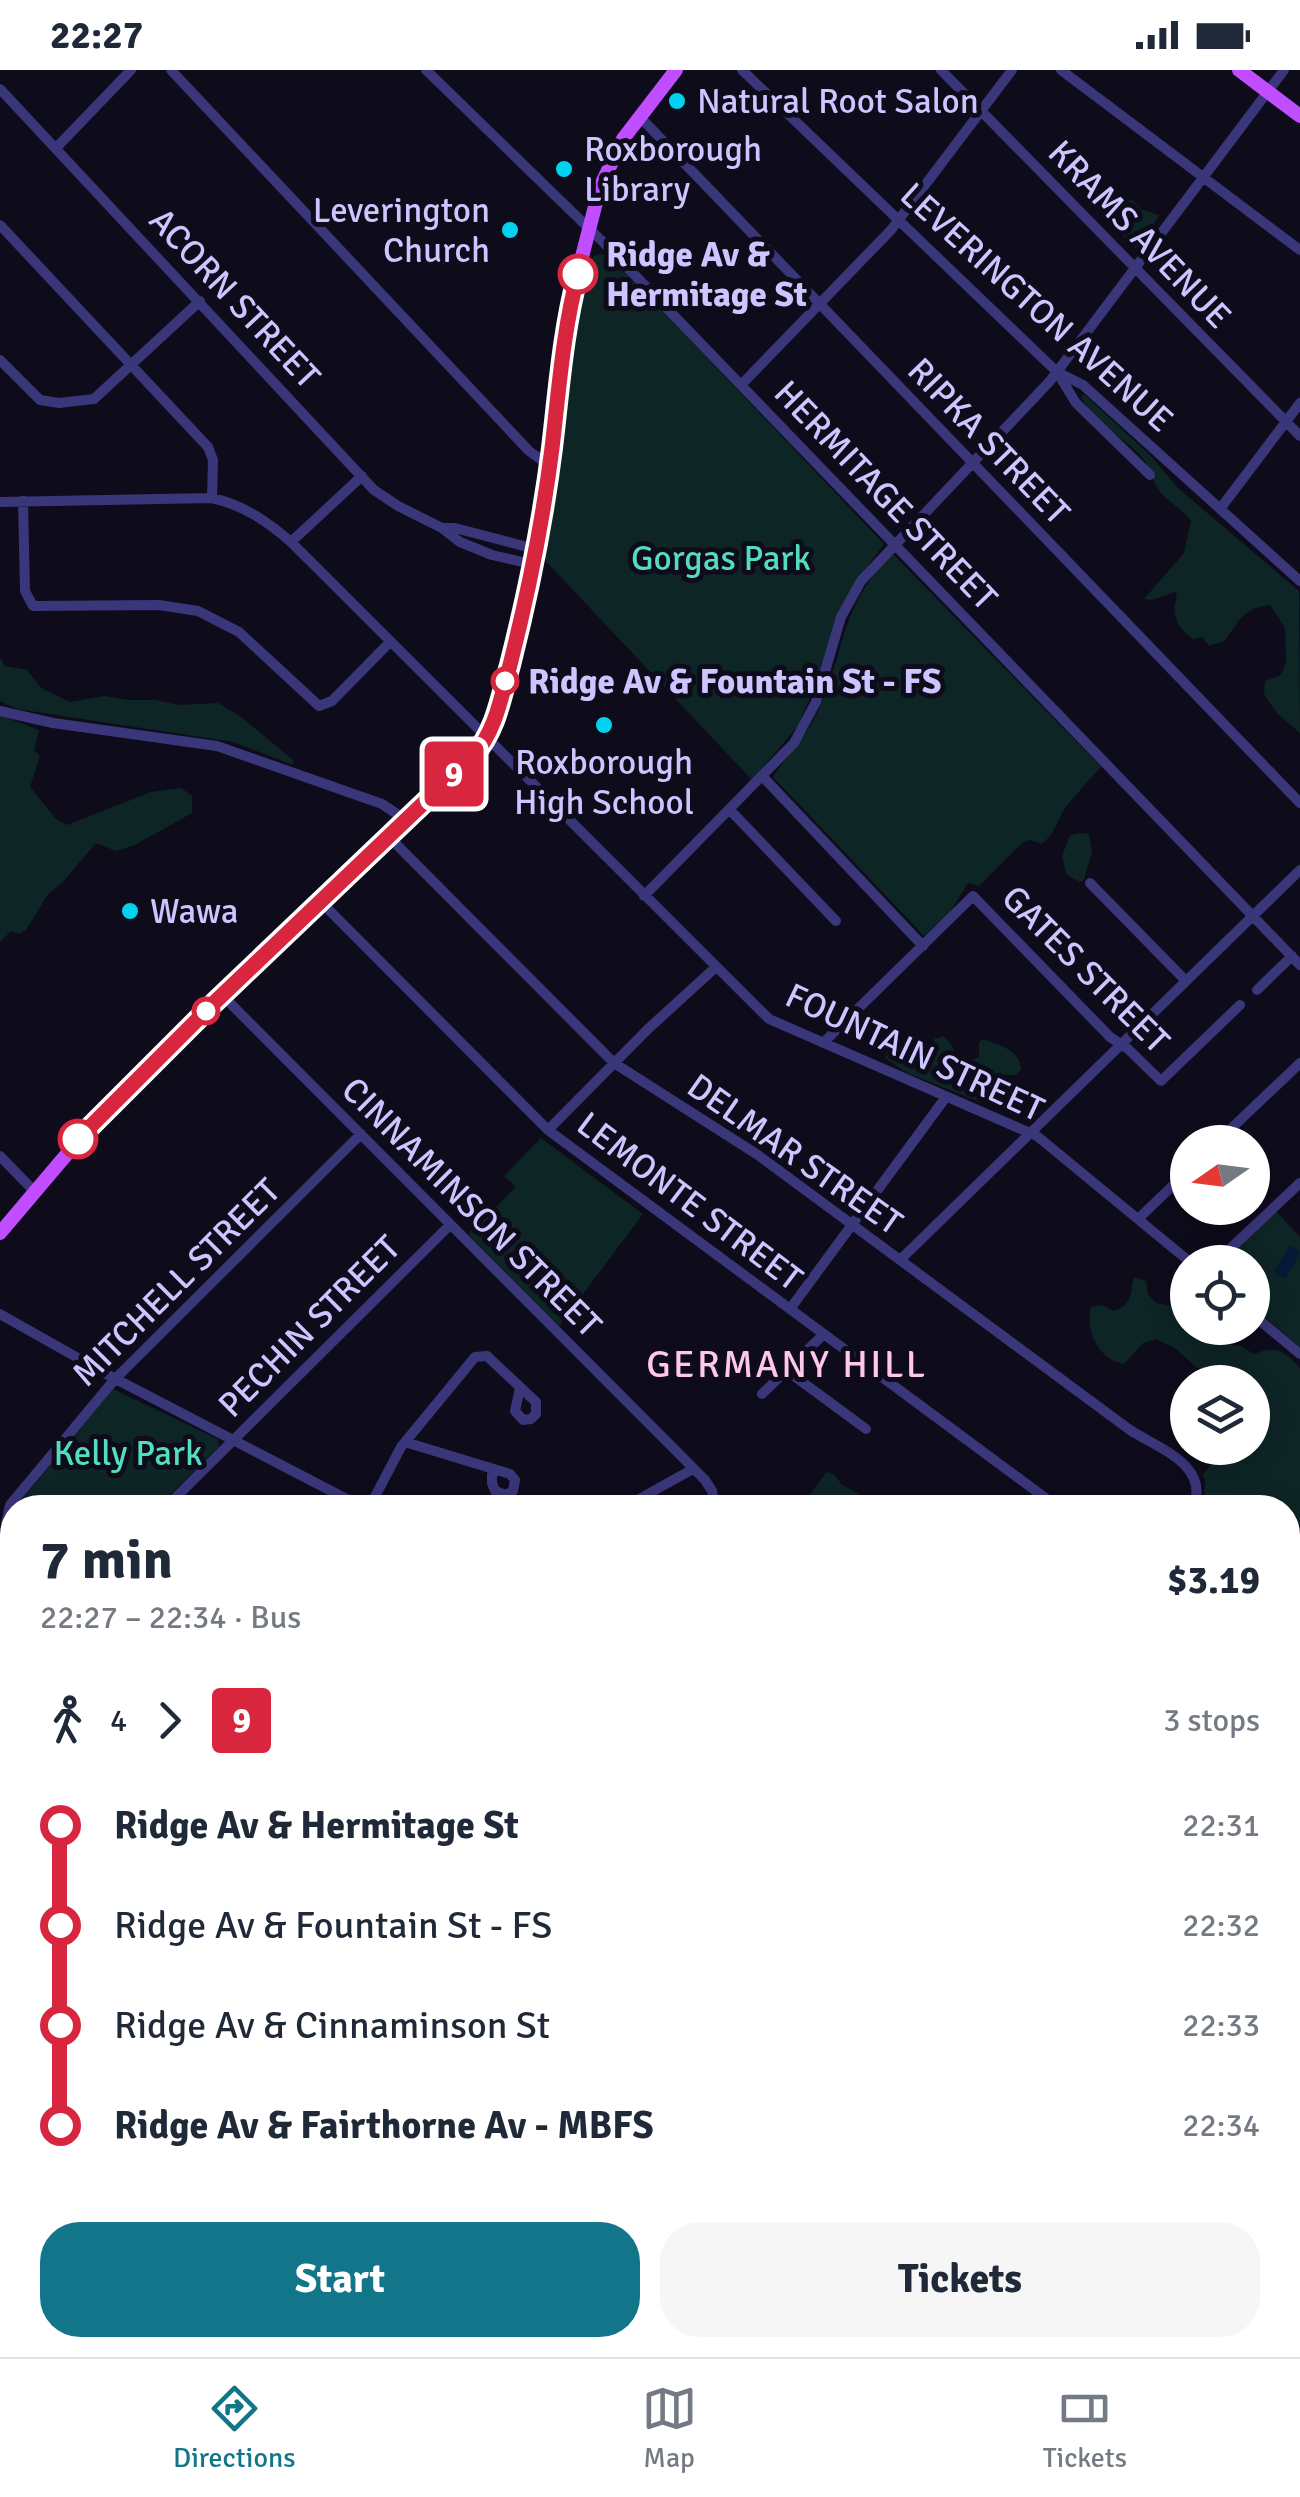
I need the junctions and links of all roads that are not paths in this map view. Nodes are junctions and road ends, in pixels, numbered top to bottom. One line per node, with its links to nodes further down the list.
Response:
1 (131, 70): 16 (street)
2 (172, 70): 33 (street)
3 (426, 70): 20 (street, HERMITAGE STREET)
4 (676, 70): 14 (main road)
5 (742, 70): 18 (street, LEVERINGTON AVENUE)
6 (941, 70): 13 (street, KRAMS AVENUE)
7 (1012, 70): 13 (street)
8 (1060, 70): 17 (street)
9 (1239, 70): 11 (main road)
10 (1284, 70): 11 (street)
11 (1268, 92): 15 (main road); 17 (street)
12 (2, 94): 16 (street, ACORN STREET)
13 (981, 111): 18 (street); 22 (street, KRAMS AVENUE)
14 (639, 116): 20 (main road); 24 (street, RIPKA STREET)
15 (1300, 116)
16 (56, 148): 23 (street, ACORN STREET)
17 (1203, 177): 21 (street); 22 (street)
18 (898, 220): 24 (street); 27 (street, LEVERINGTON AVENUE)
19 (0, 226): 26 (street)
20 (589, 228): 28 (street, HERMITAGE STREET); 33 (main road)
21 (1300, 250)
22 (1135, 268): 27 (street); 30 (street, KRAMS AVENUE)
23 (200, 301): 26 (street); 35 (street, ACORN STREET)
24 (819, 304): 28 (street); 32 (street, RIPKA STREET)
25 (0, 360): 26 (street)
26 (132, 366): 36 (street)
27 (1057, 372): 32 (street); 34 (street); 39 (street, LEVERINGTON AVENUE)
28 (740, 385): 41 (street, HERMITAGE STREET)
29 (1300, 403): 30 (street)
30 (1286, 422): 31 (street, KRAMS AVENUE); 39 (street)
31 (1300, 436)
32 (972, 462): 41 (street); 48 (street, RIPKA STREET)
33 (550, 466): 42 (main road)
34 (1150, 475)
35 (362, 476): 40 (street); 42 (street, ACORN STREET)
36 (212, 498): 37 (street, FOUNTAIN STREET); 40 (street, FOUNTAIN STREET)
37 (23, 501): 38 (street, FOUNTAIN STREET); 44 (street)
38 (0, 502)
39 (1220, 509): 43 (street, LEVERINGTON AVENUE)
40 (291, 542): 44 (street, FOUNTAIN STREET)
41 (894, 544): 47 (street); 56 (street, HERMITAGE STREET)
42 (533, 556): 46 (main road)
43 (1300, 581)
44 (390, 642): 46 (street, FOUNTAIN STREET)
45 (0, 711): 50 (street)
46 (487, 738): 50 (main road); 54 (street, FOUNTAIN STREET)
47 (763, 777): 49 (street); 58 (street)
48 (1300, 802)
49 (730, 810): 54 (street); 57 (street)
50 (406, 820): 51 (main road)
51 (388, 836): 55 (main road); 67 (street, DELMAR STREET)
52 (1300, 870): 56 (street)
53 (1090, 883): 61 (street)
54 (644, 896): 60 (street, FOUNTAIN STREET)
55 (320, 901): 63 (main road); 71 (street, LEMONTE STREET)
56 (1252, 916): 59 (street, HERMITAGE STREET); 61 (street)
57 (836, 920)
58 (923, 946): 65 (street); 66 (street, GATES STREET)
59 (1296, 960): 62 (street)
60 (716, 967): 65 (street, FOUNTAIN STREET); 67 (street)
61 (1186, 982): 66 (street)
62 (1257, 990)
63 (222, 995): 73 (street, CINNAMINSON STREET); 77 (main road)
64 (1240, 1005): 66 (street, GATES STREET)
65 (822, 1043): 69 (street, FOUNTAIN STREET)
66 (1121, 1044): 72 (street)
67 (614, 1063): 71 (street); 80 (street, DELMAR STREET)
68 (1300, 1063): 70 (street)
69 (946, 1096): 72 (street, FOUNTAIN STREET); 80 (street)
70 (1236, 1125)
71 (548, 1130): 85 (street, LEMONTE STREET)
72 (1030, 1132): 78 (street, FOUNTAIN STREET); 84 (street)
73 (361, 1134): 79 (street, CINNAMINSON STREET); 91 (street, MITCHELL STREET)
74 (0, 1156): 77 (street)
75 (1300, 1182): 83 (street)
76 (1170, 1188): 78 (street)
77 (34, 1191): 81 (main road)
78 (1138, 1219): 82 (street, FOUNTAIN STREET)
79 (450, 1224): 95 (street, PECHIN STREET); 97 (street, CINNAMINSON STREET)
80 (852, 1224): 84 (street, DELMAR STREET); 85 (street)
81 (0, 1233)
82 (1170, 1245)
83 (1234, 1245)
84 (900, 1260): 106 (street, DELMAR STREET)
85 (790, 1309): 88 (street, LEMONTE STREET)
86 (0, 1314): 91 (street)
87 (1270, 1329): 89 (street)
88 (824, 1334): 90 (street); 105 (street, LEMONTE STREET)
89 (1300, 1354)
90 (786, 1370): 93 (street); 94 (street)
91 (115, 1379): 95 (street); 99 (street, MITCHELL STREET)
92 (520, 1388): 96 (street)
93 (762, 1394)
94 (866, 1429)
95 (234, 1440): 100 (street, PECHIN STREET); 101 (street)
96 (405, 1442): 98 (street); 102 (street)
97 (693, 1468): 103 (street); 104 (street, CINNAMINSON STREET)
98 (492, 1470)
99 (17, 1495)
100 (178, 1495)
101 (342, 1495)
102 (374, 1495)
103 (646, 1495)
104 (713, 1495)
105 (1041, 1495)
106 (1196, 1495)

